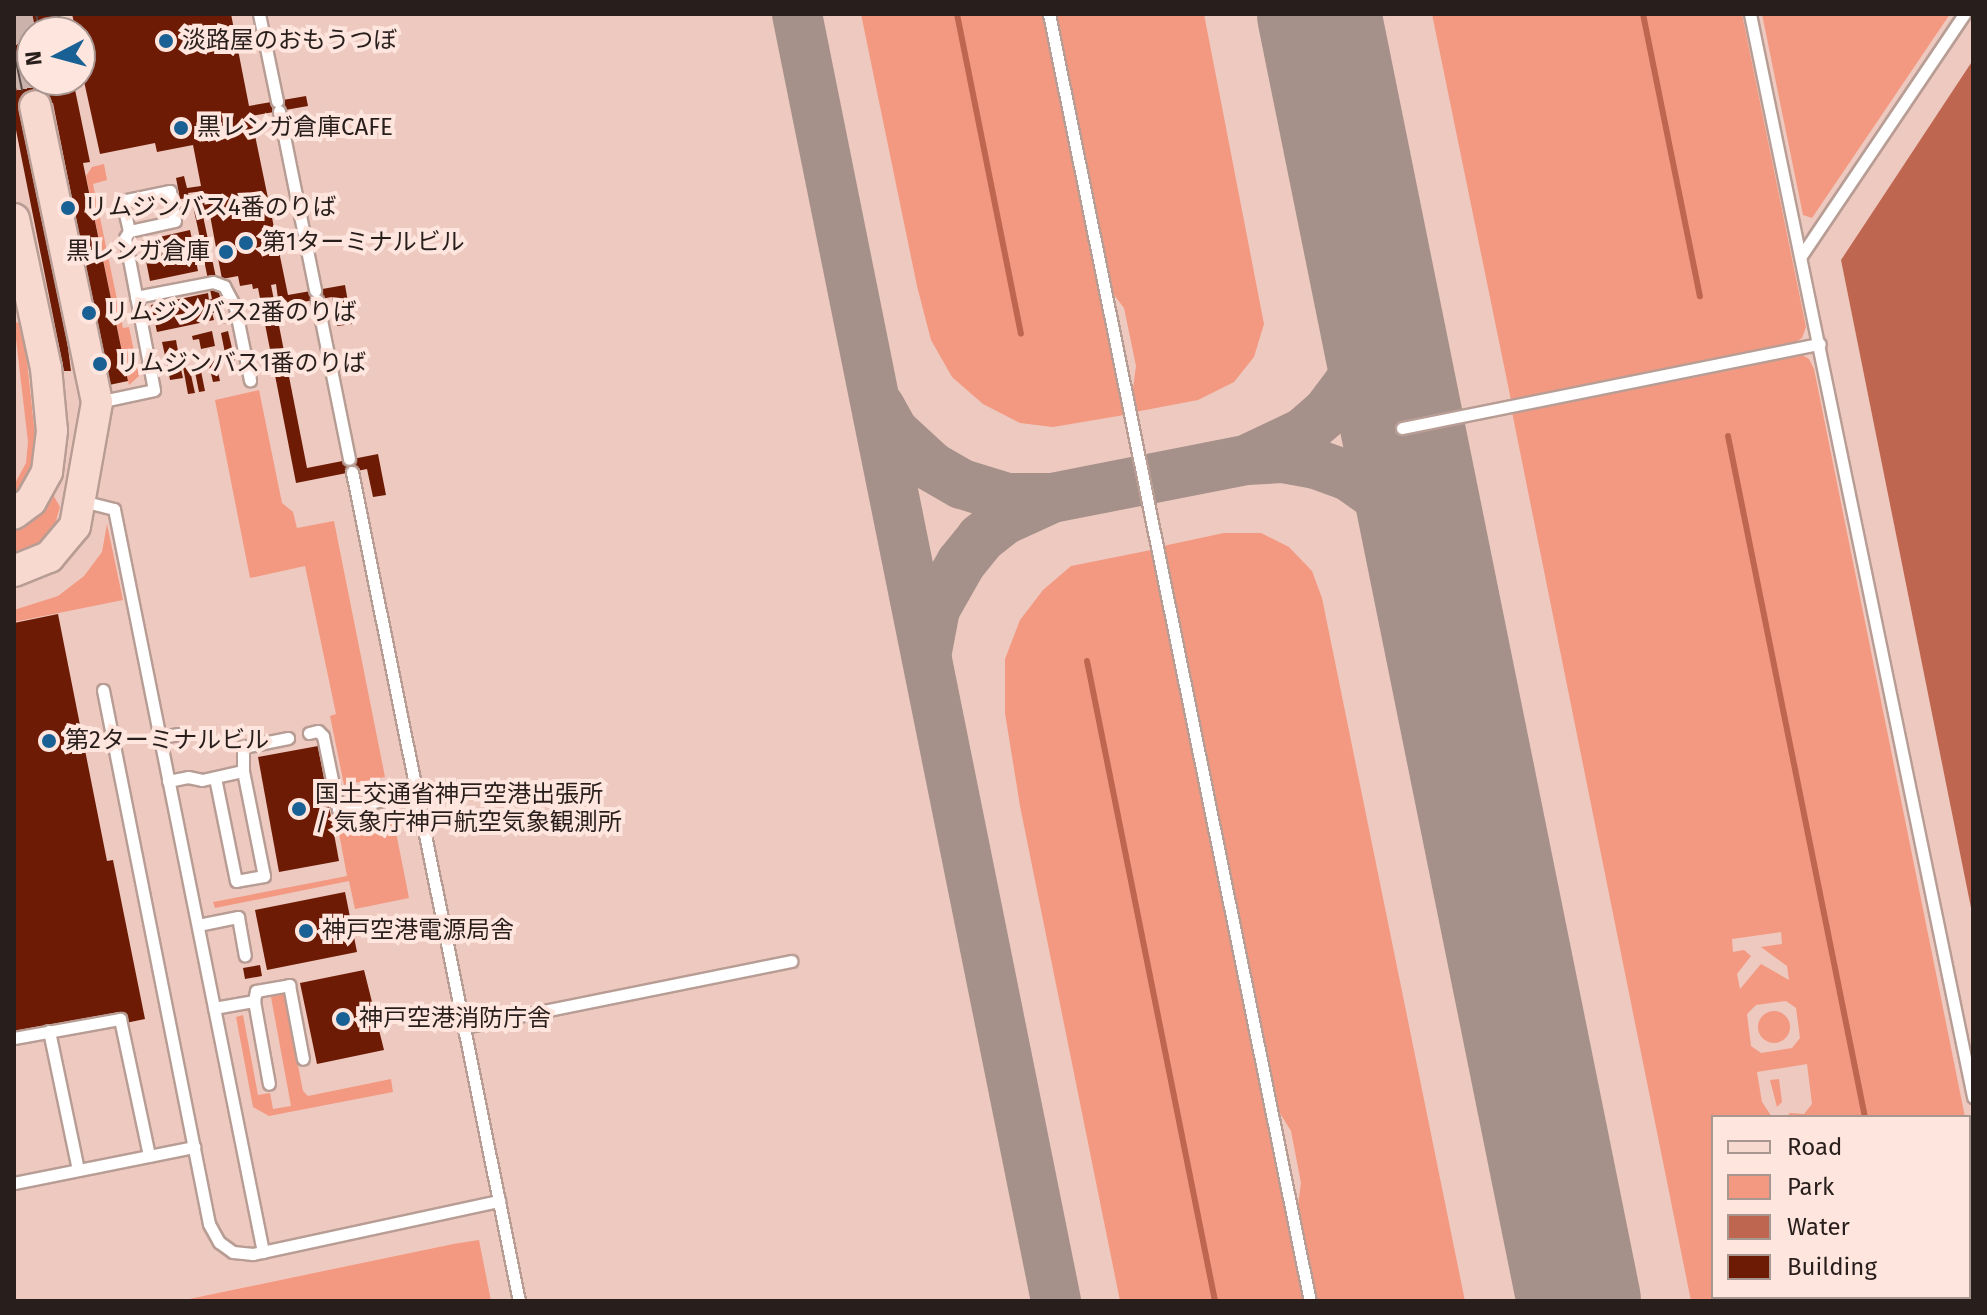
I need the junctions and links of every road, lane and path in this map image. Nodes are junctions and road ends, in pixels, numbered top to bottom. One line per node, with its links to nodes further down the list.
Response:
1 (259, 14): 15 (lane)
2 (1049, 14): 47 (lane)
3 (1750, 14): 8 (lane)
4 (1964, 14): 8 (lane)
5 (35, 106): 13 (street)
6 (14, 219): 11 (street)
7 (129, 231): 7 (lane); 9 (lane)
8 (1801, 256): 10 (lane)
9 (136, 297): 12 (lane); 13 (lane)
10 (1820, 344): 14 (lane); 39 (lane)
11 (46, 368): 17 (street); 18 (street)
12 (250, 380)
13 (97, 402): 17 (street)
14 (1402, 428)
15 (349, 459)
16 (352, 472): 28 (lane)
17 (83, 492): 19 (street); 23 (lane)
18 (14, 514)
19 (14, 571)
20 (103, 690): 40 (lane)
21 (309, 733): 28 (lane)
22 (179, 734): 23 (lane)
23 (160, 737): 27 (lane)
24 (288, 738): 25 (lane)
25 (243, 771): 26 (lane); 26 (lane)
26 (215, 778): 27 (lane)
27 (168, 781): 29 (lane)
28 (417, 793): 34 (lane)
29 (198, 925): 30 (lane); 33 (lane)
30 (245, 955)
31 (791, 961): 34 (lane)
32 (254, 1001): 33 (lane); 37 (lane); 38 (lane)
33 (214, 1008): 45 (lane)
34 (464, 1027): 44 (lane)
35 (49, 1031): 36 (lane); 41 (lane); 42 (lane)
36 (14, 1038)
37 (303, 1059)
38 (269, 1084)
39 (1973, 1097)
40 (194, 1147): 41 (lane); 45 (lane)
41 (149, 1156): 42 (lane)
42 (78, 1170): 43 (lane)
43 (14, 1183)
44 (499, 1201): 45 (lane); 46 (lane)
45 (263, 1252)
46 (519, 1301)
47 (1310, 1301)

